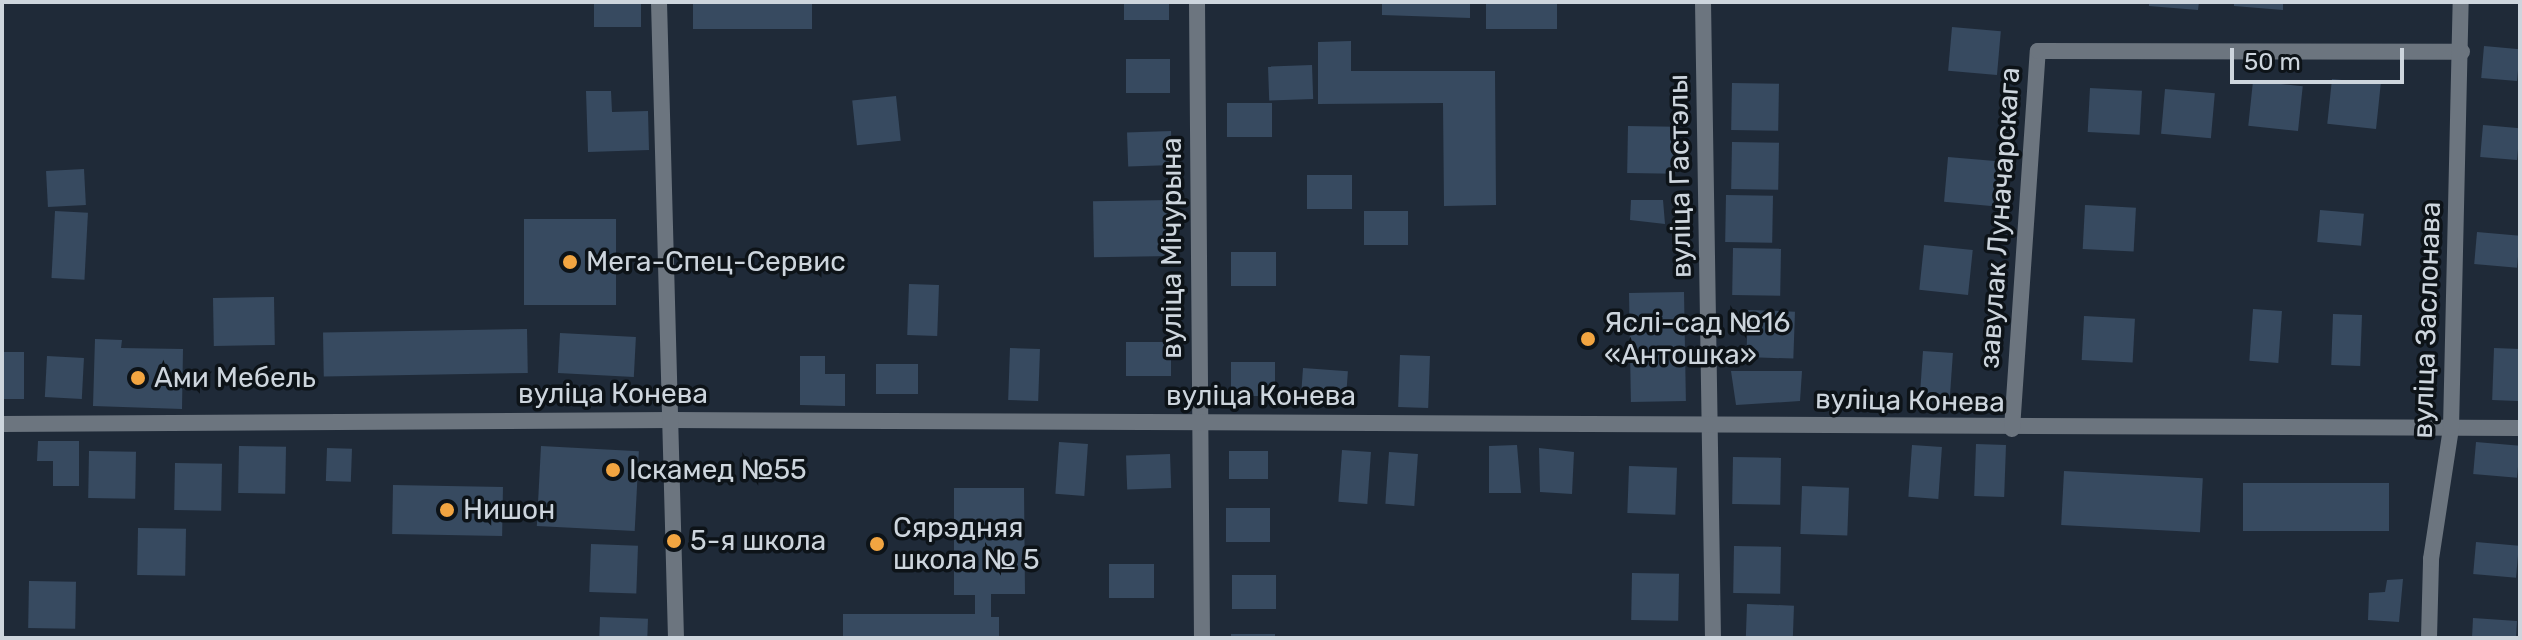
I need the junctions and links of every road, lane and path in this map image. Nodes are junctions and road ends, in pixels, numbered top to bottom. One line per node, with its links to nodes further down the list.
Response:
1 (659, 2): 6 (street)
2 (1197, 2): 7 (street, вуліца Мічурына)
3 (1703, 2): 8 (street, вуліца Гастэлы)
4 (2461, 2): 5 (street, вуліца Заслонава)
5 (2462, 52): 10 (street, вуліца Заслонава); 12 (street, завулак Луначарскага)
6 (672, 420): 7 (street, вуліца Конева); 9 (street, вуліца Конева); 13 (street)
7 (1199, 422): 8 (street, вуліца Конева); 14 (street, вуліца Мічурына)
8 (1709, 422): 12 (street, вуліца Конева); 15 (street, вуліца Гастэлы)
9 (2, 424)
10 (2451, 428): 11 (street, вуліца Конева); 12 (street, вуліца Конева); 16 (street, вуліца Заслонава)
11 (2520, 428)
12 (2012, 429)
13 (676, 638)
14 (1202, 638)
15 (1713, 638)
16 (2429, 638)

